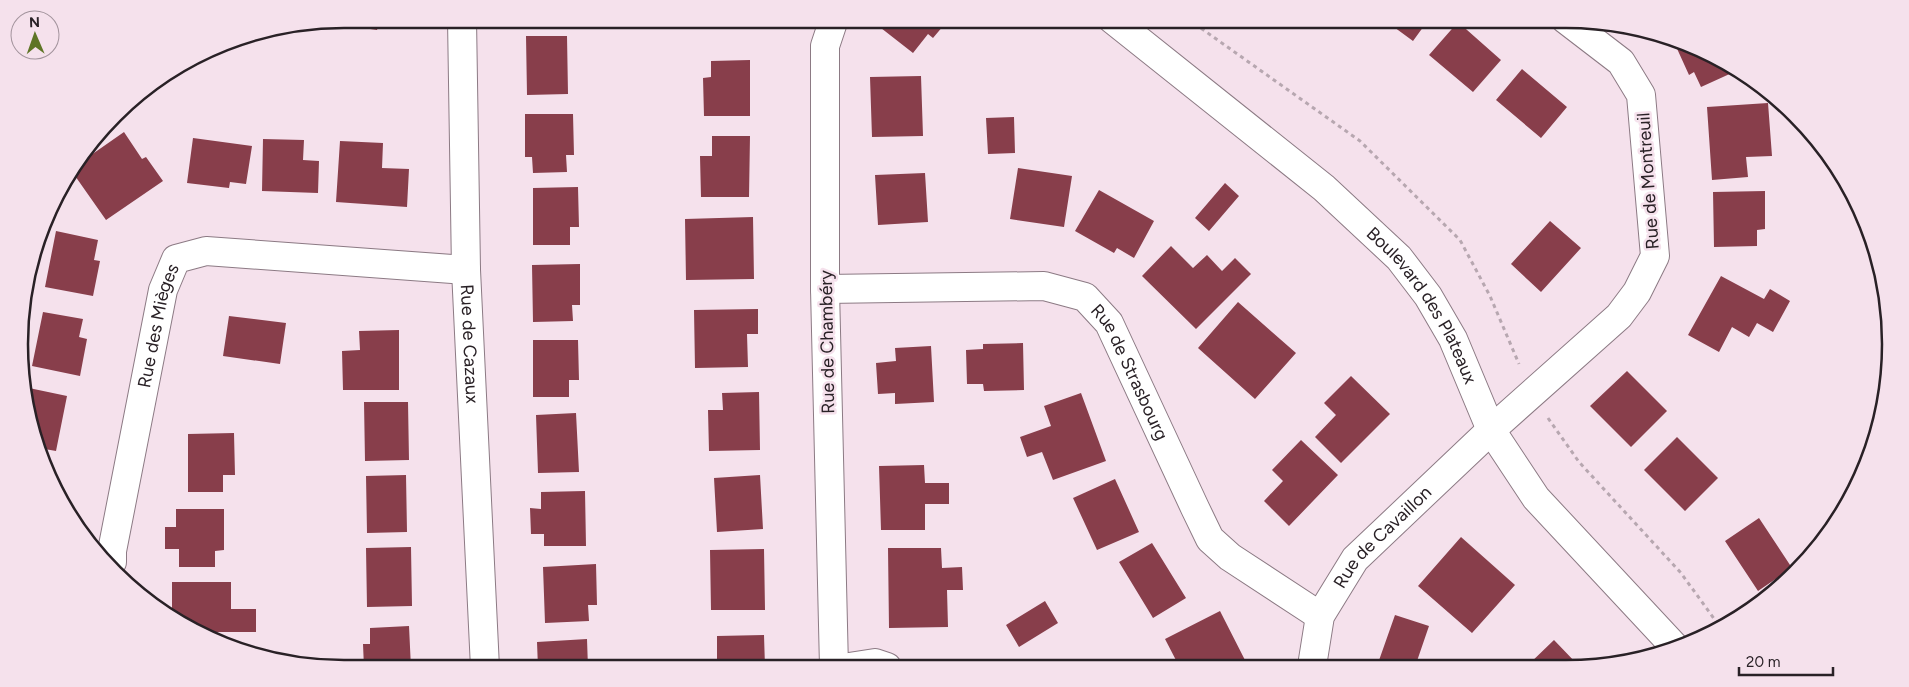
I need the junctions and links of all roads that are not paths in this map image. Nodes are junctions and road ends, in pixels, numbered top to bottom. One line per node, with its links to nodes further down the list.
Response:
1 (462, 28): 5 (street, Rue de Cazaux)
2 (831, 28): 6 (street, Rue de Chambéry)
3 (1123, 28): 7 (street, Boulevard des Plateaux)
4 (1577, 28): 7 (street, Rue de Montreuil)
5 (466, 270): 8 (street, Rue des Mièges); 11 (street, Rue de Cazaux)
6 (825, 289): 9 (street, Rue de Strasbourg); 12 (street, Rue de Chambéry)
7 (1491, 430): 9 (street, Rue de Cavaillon); 10 (street, Boulevard des Plateaux)
8 (112, 558)
9 (1320, 616): 13 (street, Rue de Cavaillon)
10 (1670, 642)
11 (486, 660)
12 (834, 660)
13 (1313, 660)

